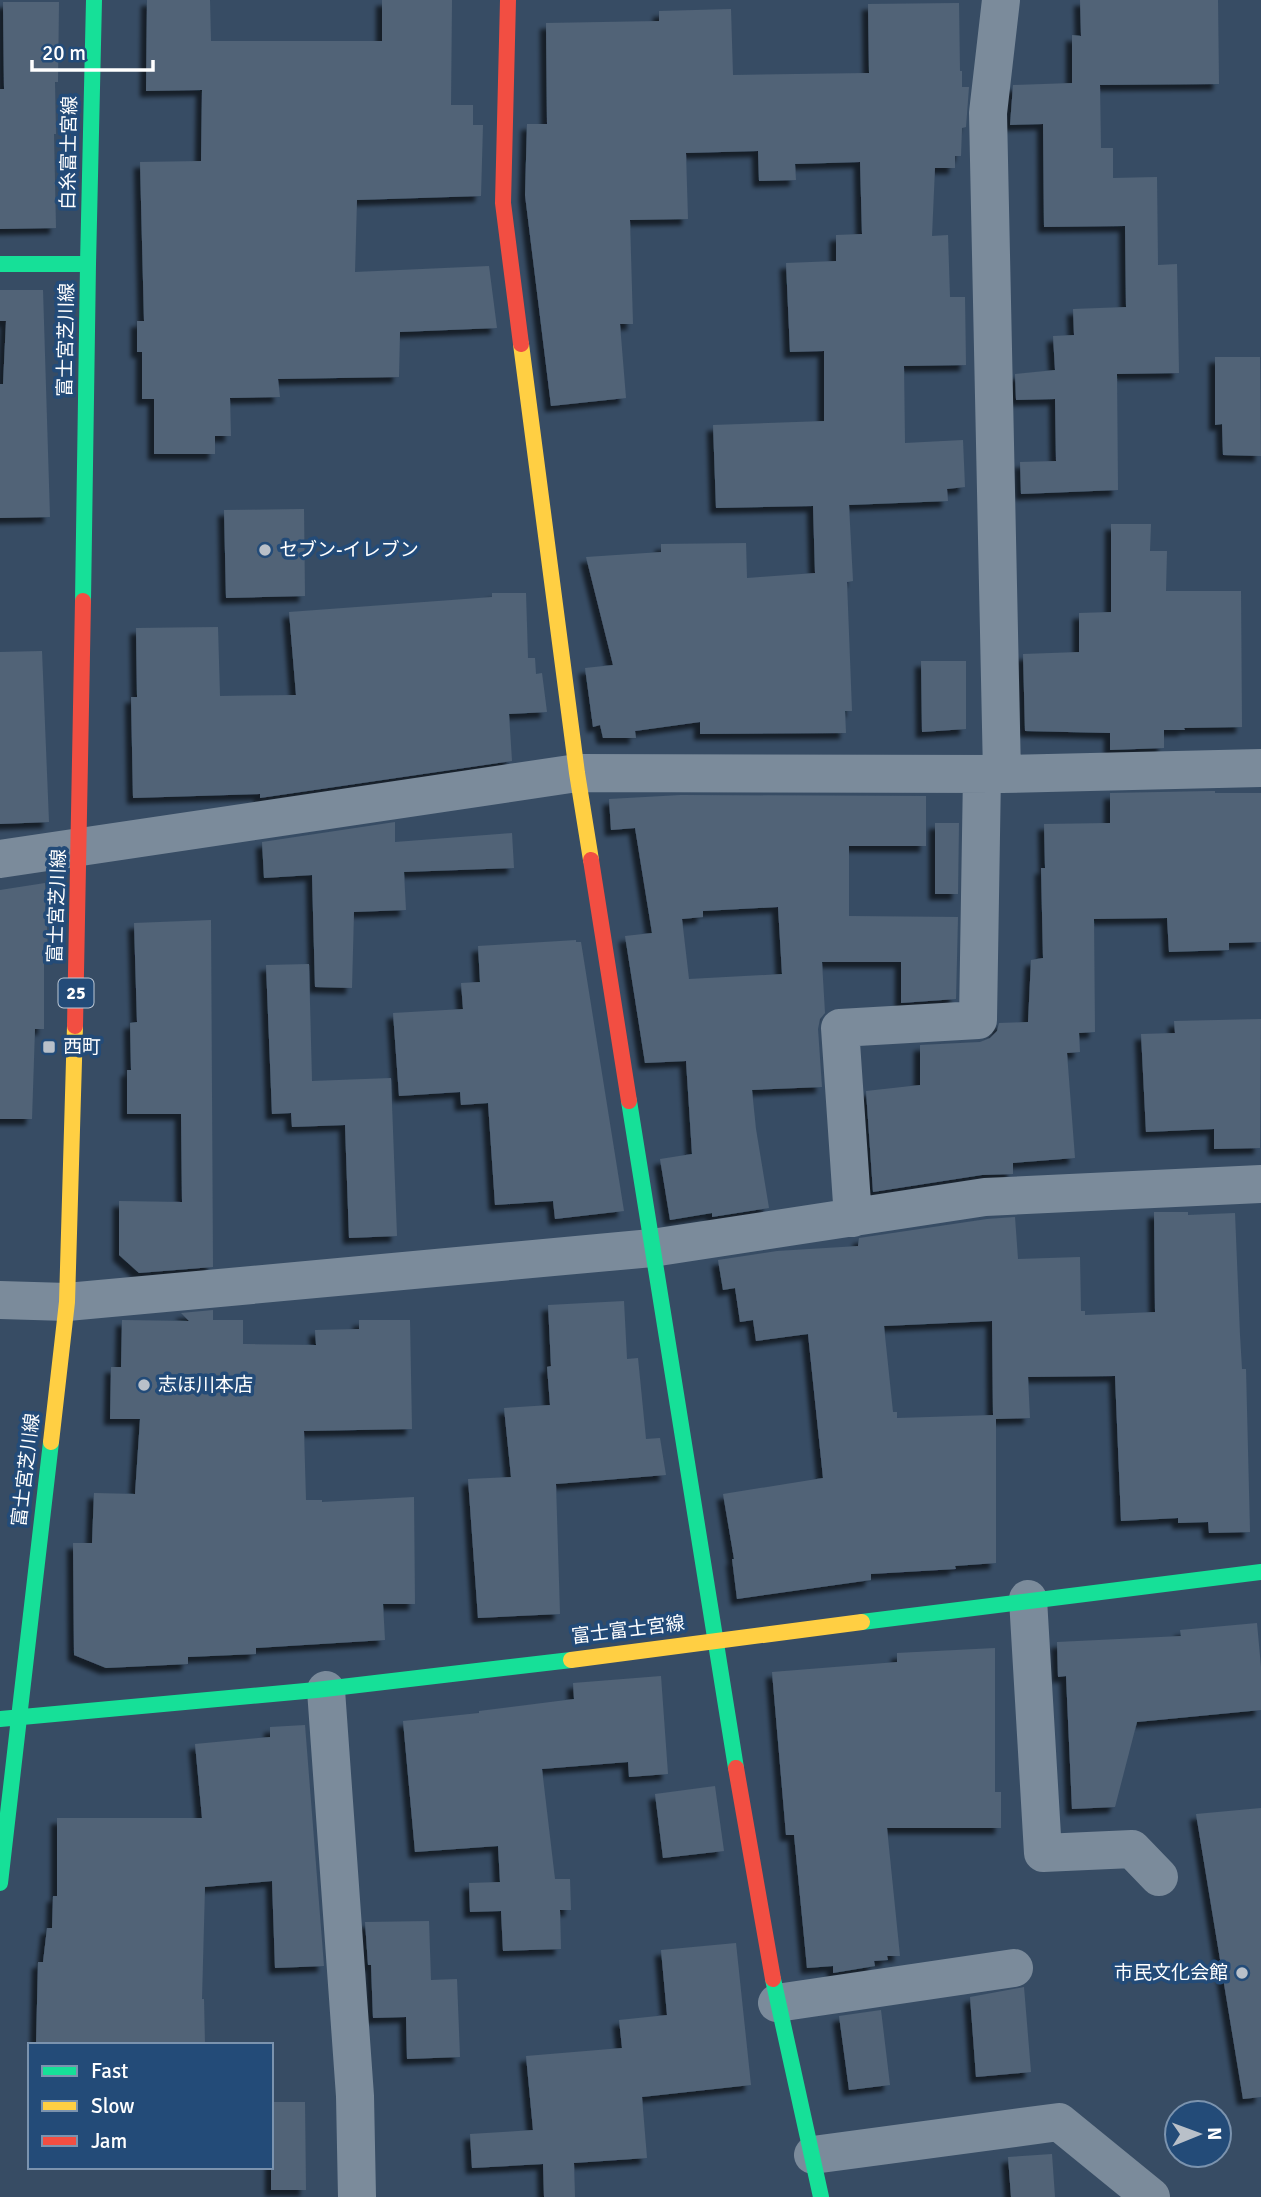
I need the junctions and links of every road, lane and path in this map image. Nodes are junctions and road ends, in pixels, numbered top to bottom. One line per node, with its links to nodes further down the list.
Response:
1 (94, 0): 5 (main road, 白糸富士宮線)
2 (508, 0): 7 (main road)
3 (1001, 0): 8 (street)
4 (0, 264): 5 (main road, 富士宮芝川線)
5 (88, 264): 9 (main road, 富士宮芝川線 / 25)
6 (1261, 768): 8 (street)
7 (577, 773): 8 (street); 9 (street); 13 (main road)
8 (992, 774): 12 (street)
9 (80, 846): 10 (street); 15 (main road, 富士宮芝川線 / 25)
10 (0, 859)
11 (1261, 1184): 12 (street)
12 (853, 1218): 13 (street)
13 (652, 1248): 15 (street); 18 (main road)
14 (0, 1300): 15 (street)
15 (67, 1302): 20 (main road, 富士宮芝川線 / 25)
16 (1261, 1572): 17 (main road, 富士富士宮線)
17 (1028, 1599): 18 (main road, 富士富士宮線); 22 (street)
18 (714, 1641): 19 (main road, 富士富士宮線); 25 (main road)
19 (326, 1690): 20 (main road, 富士富士宮線); 27 (street)
20 (19, 1718): 21 (main road, 富士富士宮線); 23 (main road, 富士宮芝川線)
21 (0, 1719)
22 (1159, 1877)
23 (0, 1883)
24 (1014, 1968): 25 (street)
25 (777, 2003): 26 (main road)
26 (813, 2155): 28 (main road); 29 (street)
27 (357, 2197)
28 (821, 2197)
29 (1152, 2197)

